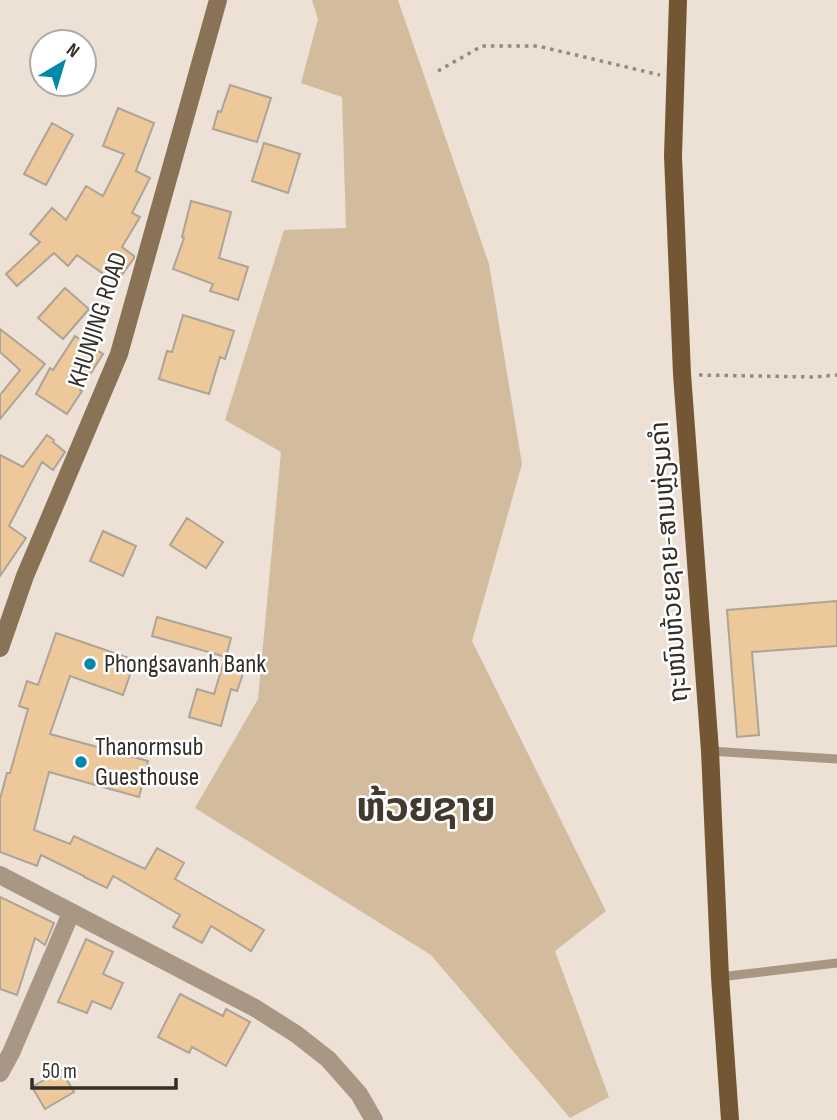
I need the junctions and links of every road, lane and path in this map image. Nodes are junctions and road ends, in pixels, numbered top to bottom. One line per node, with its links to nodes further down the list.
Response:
1 (218, 0): 7 (main road, KHUNJING ROAD)
2 (678, 0): 4 (main road, ຖະໜົນຫ້ວຍຊາຍ-ສາມຫຼ່ຽມຄຳ)
3 (438, 71): 4 (path)
4 (676, 79): 5 (main road, ຖະໜົນຫ້ວຍຊາຍ-ສາມຫຼ່ຽມຄຳ)
5 (682, 374): 6 (path); 8 (main road, ຖະໜົນຫ້ວຍຊາຍ-ສາມຫຼ່ຽມຄຳ)
6 (837, 375)
7 (0, 648)
8 (710, 751): 9 (lane); 13 (main road, ຖະໜົນຫ້ວຍຊາຍ-ສາມຫຼ່ຽມຄຳ)
9 (837, 758)
10 (0, 875): 11 (street)
11 (71, 913): 14 (street); 15 (street)
12 (837, 963): 13 (lane)
13 (720, 977): 16 (main road, ຖະໜົນຫ້ວຍຊາຍ-ສາມຫຼ່ຽມຄຳ)
14 (0, 1073)
15 (374, 1120)
16 (730, 1120)

